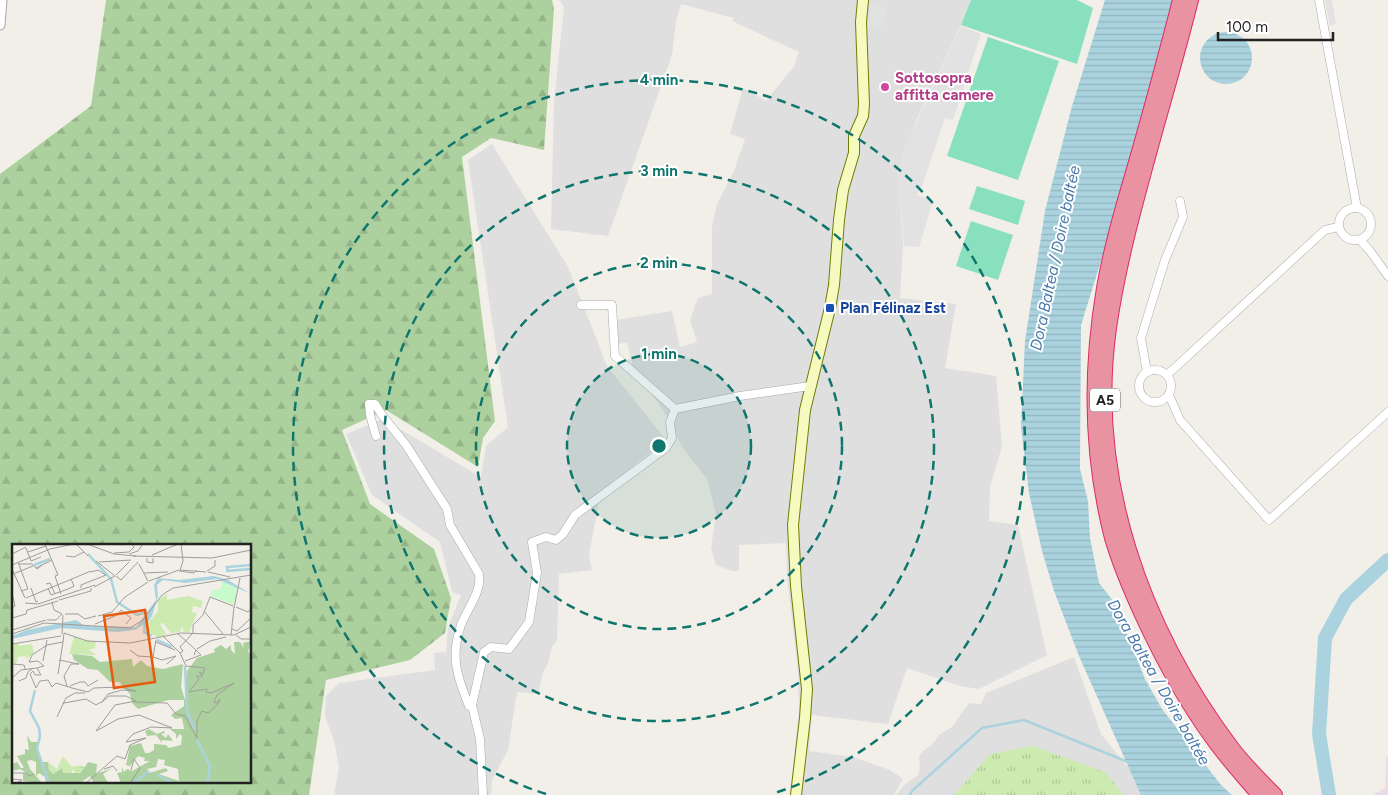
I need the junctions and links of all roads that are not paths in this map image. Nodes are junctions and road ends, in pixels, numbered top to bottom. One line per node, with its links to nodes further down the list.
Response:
1 (2, 0): 6 (street)
2 (863, 0): 15 (main road)
3 (1180, 0): 23 (highway, A5)
4 (1191, 0): 24 (highway, A5)
5 (1319, 0): 8 (street)
6 (0, 25)
7 (1180, 201): 13 (street)
8 (1357, 208): 9 (street); 10 (street)
9 (1338, 227): 10 (street); 14 (street)
10 (1360, 240): 11 (street)
11 (1388, 276)
12 (581, 304): 17 (street)
13 (1147, 372): 14 (street); 16 (street)
14 (1167, 375): 16 (street)
15 (810, 386): 17 (street); 22 (main road)
16 (1169, 395): 18 (street)
17 (675, 409): 20 (street)
18 (1388, 412)
19 (376, 436): 20 (street)
20 (472, 705): 21 (street)
21 (483, 795)
22 (796, 795)
23 (1259, 795)
24 (1275, 795)

